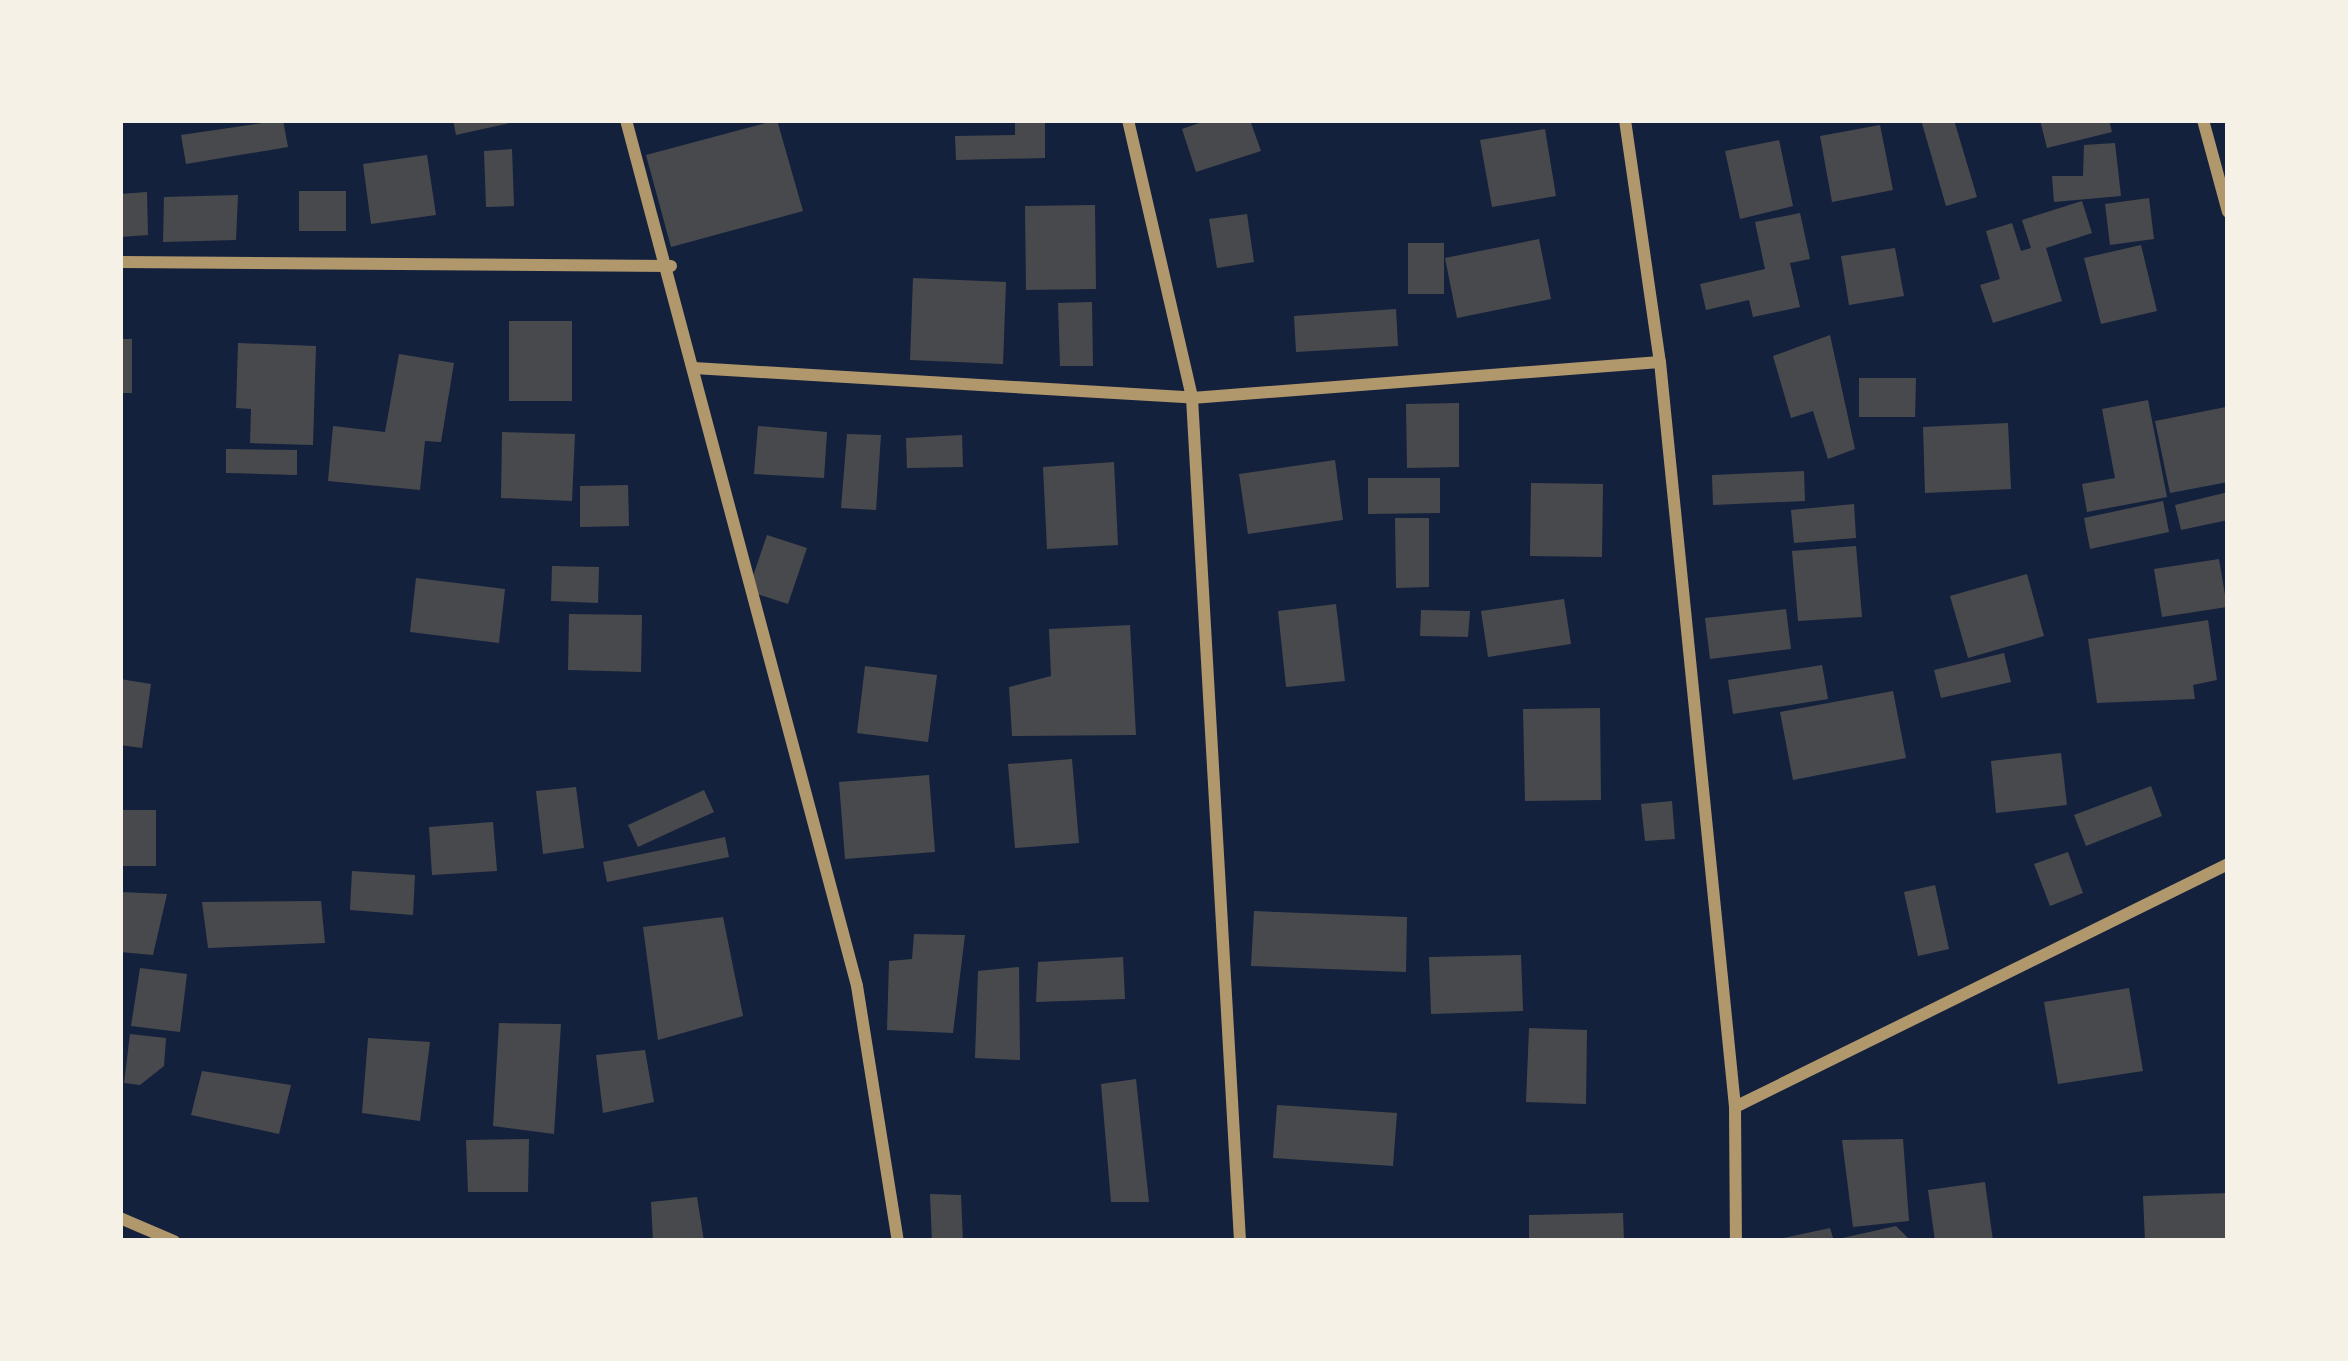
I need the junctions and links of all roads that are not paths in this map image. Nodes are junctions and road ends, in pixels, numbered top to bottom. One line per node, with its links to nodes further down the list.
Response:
1 (626, 120): 7 (street)
2 (1128, 120): 10 (street)
3 (1624, 120): 8 (street)
4 (2203, 120): 5 (street)
5 (2228, 212)
6 (120, 262): 7 (street)
7 (671, 266): 9 (street)
8 (1660, 362): 10 (street); 12 (street)
9 (694, 368): 10 (street); 15 (street)
10 (1192, 398): 16 (street)
11 (2228, 864): 12 (street)
12 (1735, 1107): 17 (street)
13 (120, 1218): 14 (street)
14 (174, 1241)
15 (898, 1241)
16 (1240, 1241)
17 (1736, 1241)

